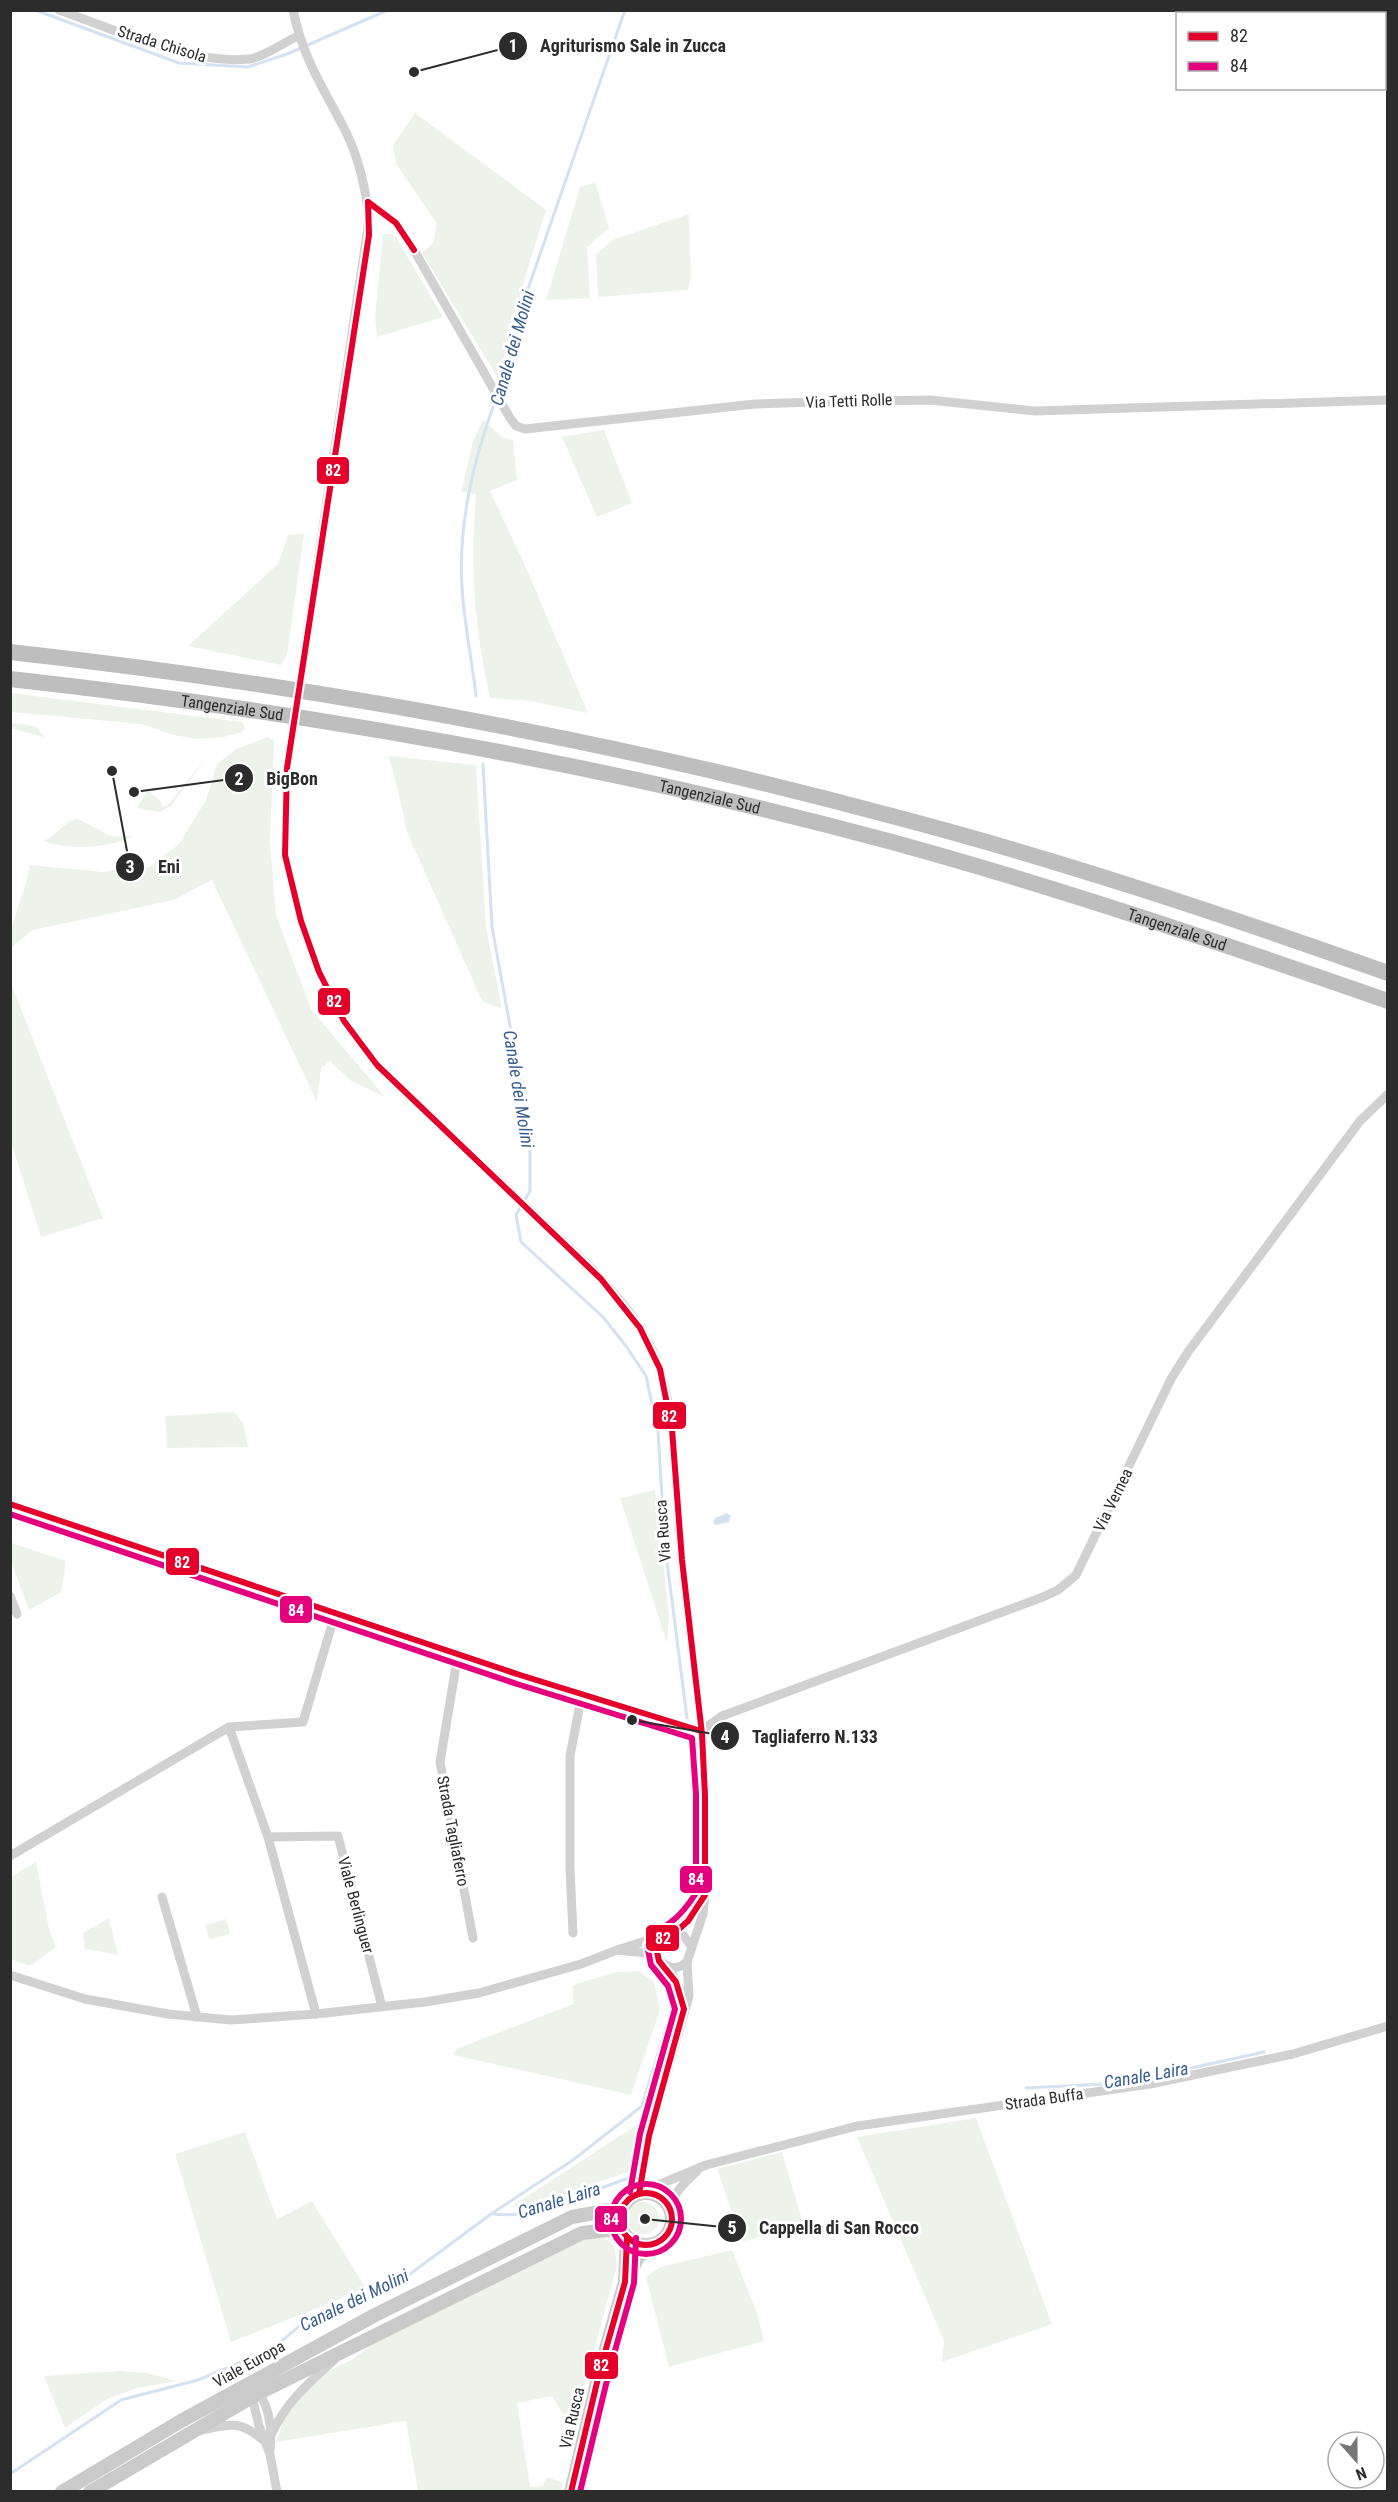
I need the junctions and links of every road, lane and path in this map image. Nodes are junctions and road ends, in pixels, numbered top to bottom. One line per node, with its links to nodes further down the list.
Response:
1 (59, 10): 3 (street, Strada Chisola)
2 (293, 10): 3 (street, Via Rusca)
3 (299, 39): 4 (street, Via Rusca)
4 (368, 202): 5 (street, Via Tetti Rolle); 18 (street, Via Rusca)
5 (1388, 399)
6 (10, 652): 8 (highway, Tangenziale Sud)
7 (10, 679): 9 (highway, Tangenziale Sud)
8 (1388, 973)
9 (1388, 1001)
10 (1388, 1094): 18 (street, Via Vernea)
11 (10, 1504): 14 (street)
12 (10, 1596): 13 (street)
13 (17, 1614)
14 (335, 1614): 15 (street); 17 (street)
15 (458, 1654): 16 (street); 25 (street, Strada Tagliaferro)
16 (582, 1694): 18 (street); 23 (street)
17 (229, 1727): 19 (street); 20 (street)
18 (701, 1731): 21 (street, Via Rusca)
19 (268, 1837): 32 (street, Viale Berlinguer); 34 (street)
20 (10, 1856)
21 (705, 1895): 24 (street); 26 (street, Via Rusca)
22 (162, 1897): 35 (street)
23 (573, 1933)
24 (670, 1933): 26 (street); 27 (street); 28 (street)
25 (473, 1938)
26 (691, 1946): 29 (street)
27 (617, 1950): 28 (street); 32 (street)
28 (659, 1961): 30 (street)
29 (687, 1962): 30 (street); 33 (street)
30 (669, 1967): 33 (street)
31 (10, 1975): 35 (street)
32 (382, 2007): 34 (street)
33 (684, 2009): 38 (street)
34 (316, 2014): 35 (street)
35 (197, 2017)
36 (1388, 2025): 37 (street, Strada Buffa)
37 (700, 2168): 38 (street, Strada Buffa); 40 (street)
38 (645, 2194): 39 (street); 40 (street)
39 (622, 2208): 41 (street); 45 (street, Viale Europa)
40 (670, 2210): 42 (street)
41 (625, 2236): 42 (street); 43 (street, Via Rusca); 44 (street, Viale Europa)
42 (654, 2245): 43 (street, Via Rusca)
43 (625, 2282): 53 (street, Via Rusca)
44 (342, 2354): 45 (street, Viale Europa); 47 (street)
45 (254, 2391): 46 (street, Viale Europa); 47 (street); 48 (street); 50 (street, Viale Europa)
46 (191, 2433): 48 (street); 51 (street, Viale Europa)
47 (272, 2433): 49 (street)
48 (265, 2441): 49 (street)
49 (270, 2454): 52 (street)
50 (62, 2492)
51 (90, 2492)
52 (277, 2492)
53 (571, 2492)

